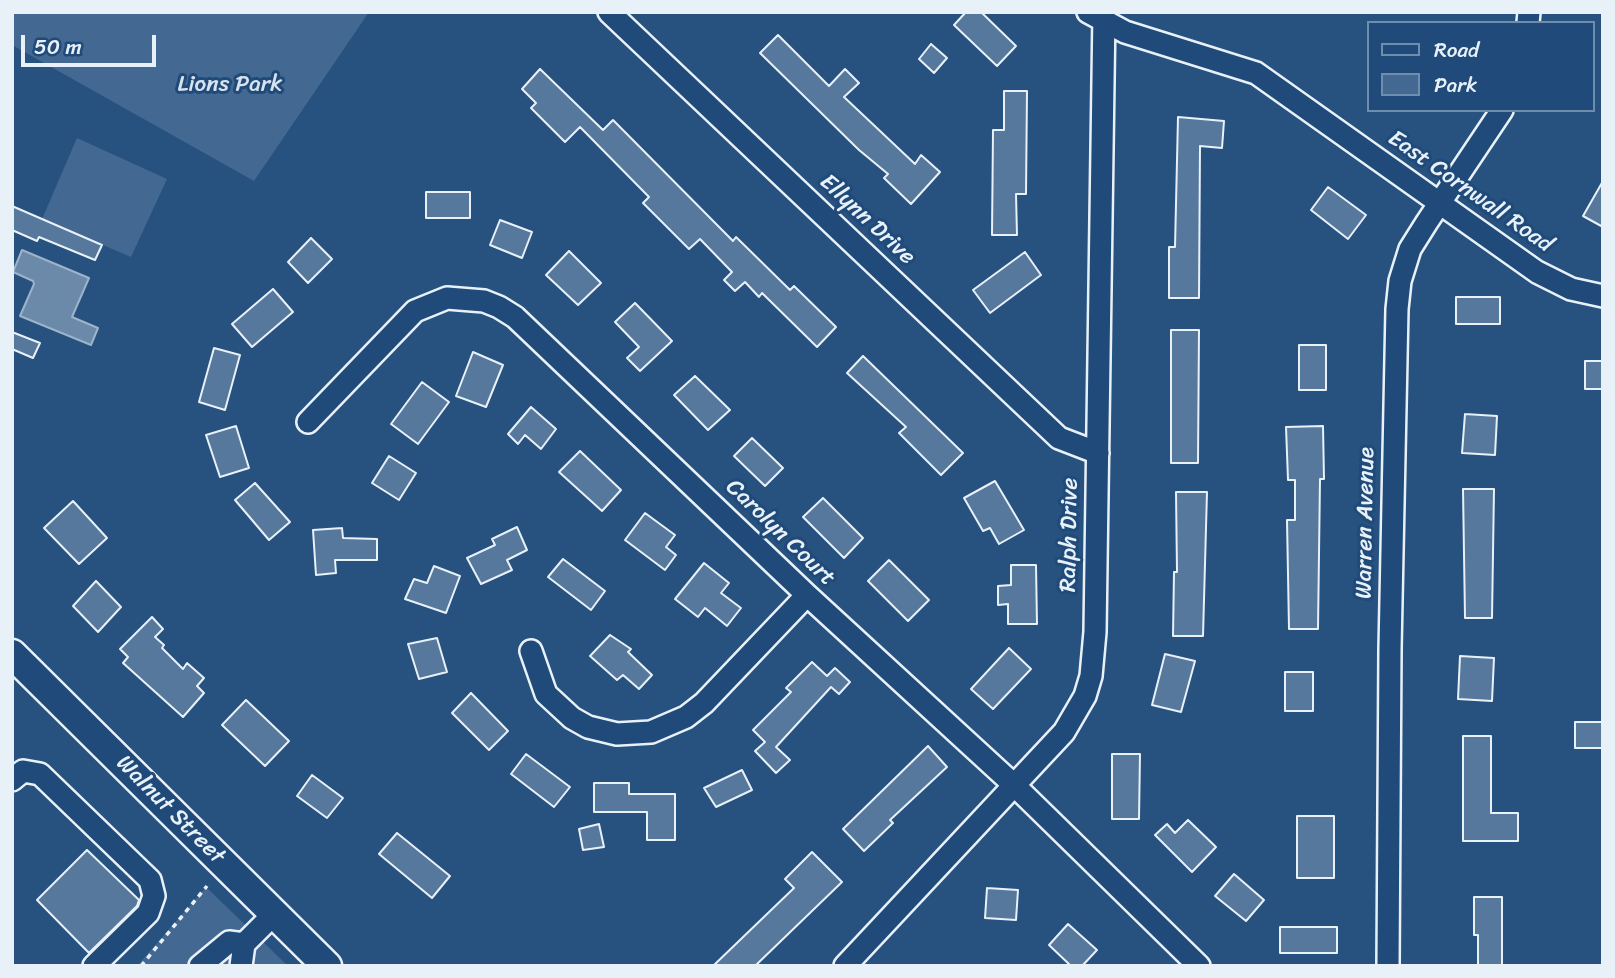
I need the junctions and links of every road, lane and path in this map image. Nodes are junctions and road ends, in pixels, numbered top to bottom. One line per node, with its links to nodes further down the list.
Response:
1 (609, 12): 7 (street, Ellynn Drive)
2 (1098, 16): 4 (street, East Cornwall Road); 7 (street, Ralph Drive)
3 (1501, 112): 4 (street, Warren Avenue)
4 (1440, 205): 5 (street, East Cornwall Road); 23 (street, Warren Avenue)
5 (1603, 296)
6 (308, 422): 8 (street, Carolyn Court)
7 (1098, 453): 12 (street, Ralph Drive)
8 (807, 595): 9 (street); 12 (street, Carolyn Court)
9 (531, 651)
10 (12, 654): 14 (main road, Walnut Street)
11 (12, 780): 16 (street)
12 (1014, 785): 21 (street, Ralph Drive); 22 (street, Carolyn Court)
13 (207, 886): 17 (path)
14 (274, 914): 15 (street); 20 (main road, Walnut Street)
15 (244, 944): 18 (street); 19 (street)
16 (94, 966)
17 (141, 966)
18 (200, 966)
19 (241, 966)
20 (327, 966)
21 (845, 966)
22 (1199, 966)
23 (1388, 966)

